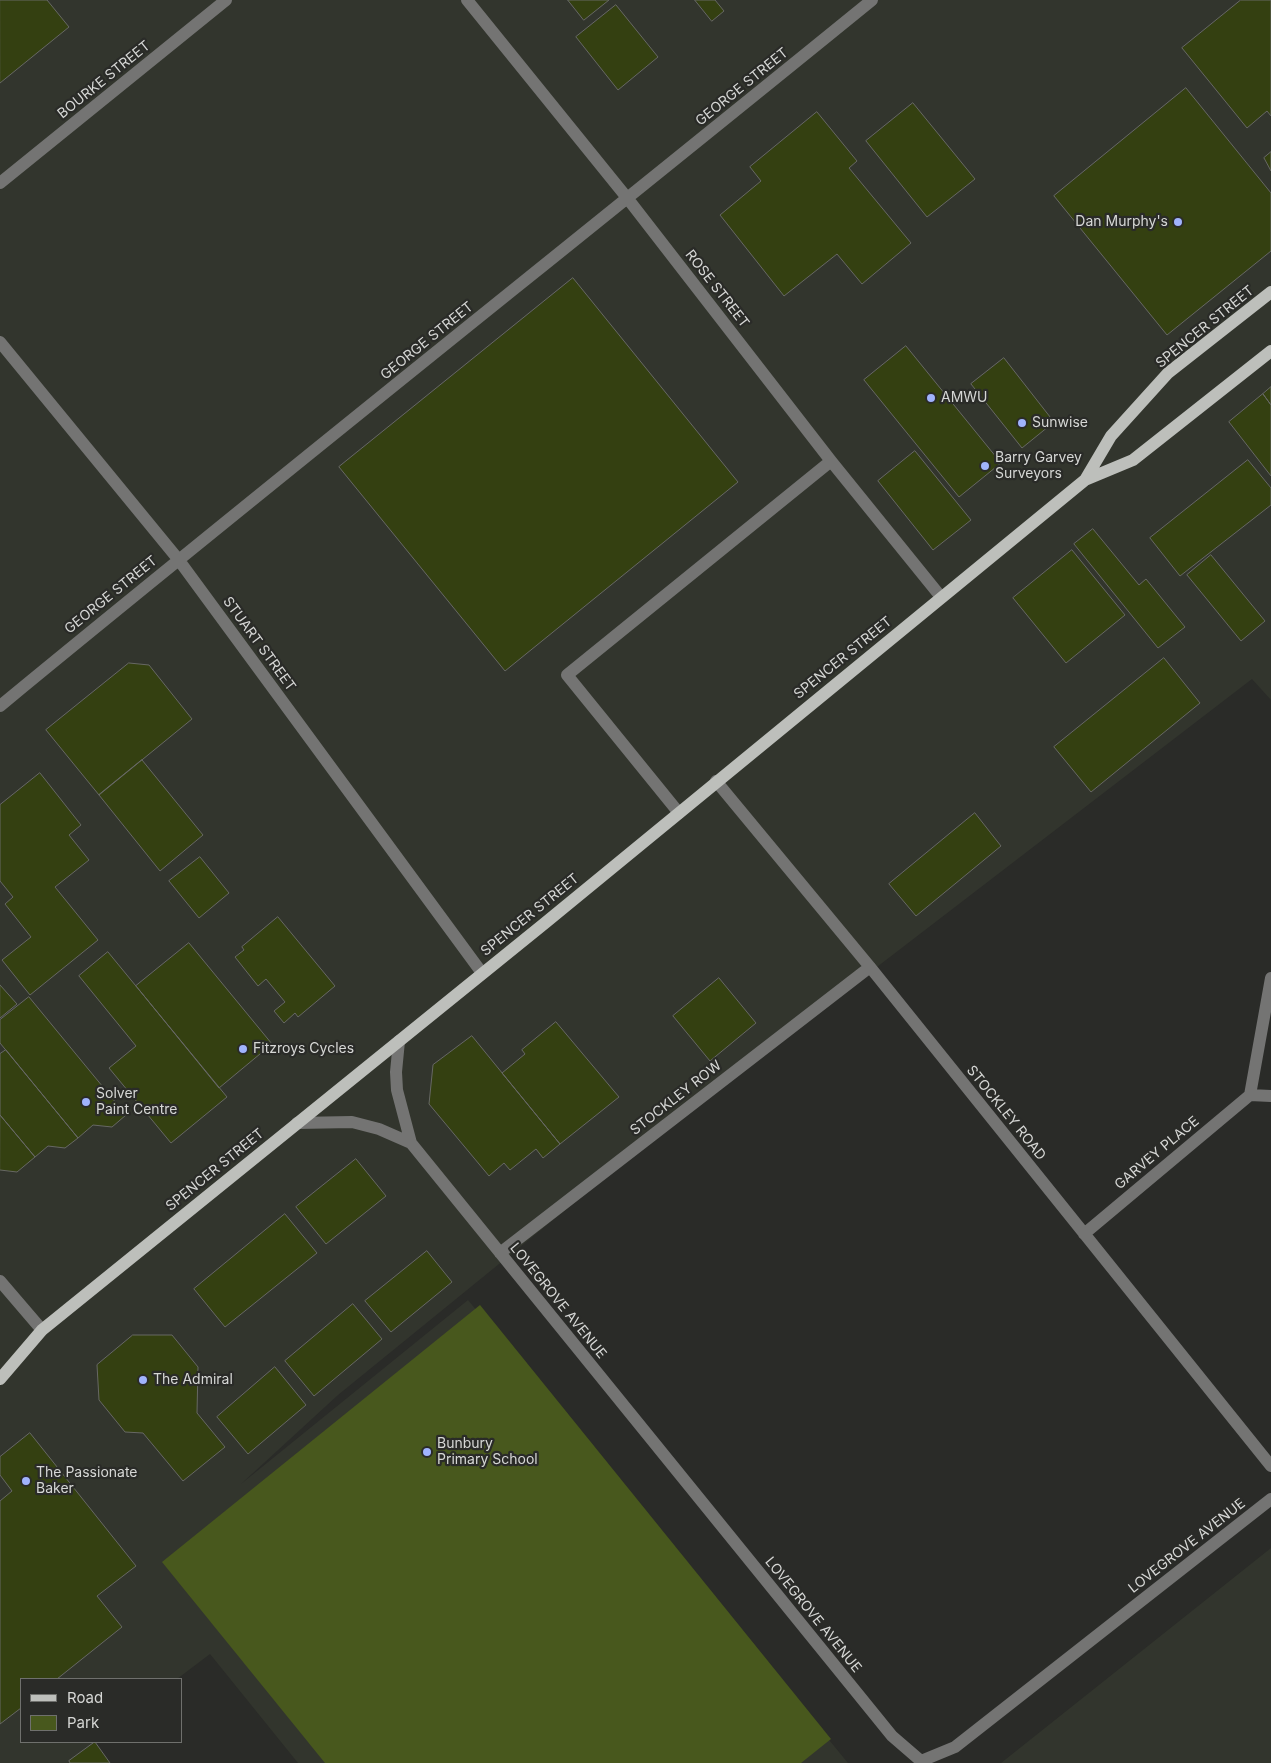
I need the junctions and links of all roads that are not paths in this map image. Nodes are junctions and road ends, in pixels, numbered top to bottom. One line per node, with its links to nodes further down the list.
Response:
1 (226, 0): 4 (street, BOURKE STREET)
2 (467, 0): 5 (street, ROSE STREET)
3 (872, 0): 5 (street, GEORGE STREET)
4 (0, 183)
5 (628, 199): 9 (street, ROSE STREET); 11 (street, GEORGE STREET)
6 (1271, 292): 10 (main road, SPENCER STREET)
7 (0, 342): 11 (street, STUART STREET)
8 (1271, 351): 10 (main road, SPENCER STREET)
9 (831, 461): 12 (street, ROSE STREET); 15 (street)
10 (1085, 480): 12 (main road, SPENCER STREET)
11 (178, 559): 13 (street, GEORGE STREET); 17 (street, STUART STREET)
12 (941, 597): 14 (main road, SPENCER STREET)
13 (0, 706)
14 (716, 781): 15 (main road, SPENCER STREET); 16 (street, STOCKLEY ROAD)
15 (678, 813): 17 (main road, SPENCER STREET)
16 (870, 967): 24 (street, STOCKLEY ROAD); 25 (street, STOCKLEY ROW)
17 (482, 973): 19 (main road, SPENCER STREET)
18 (1271, 978): 20 (street)
19 (399, 1041): 22 (main road, SPENCER STREET); 23 (street, LOVEGROVE AVENUE)
20 (1250, 1095): 21 (street); 24 (street, GARVEY PLACE)
21 (1271, 1096)
22 (297, 1122): 23 (street, LOVEGROVE AVENUE); 27 (main road, SPENCER STREET)
23 (411, 1143): 25 (street, LOVEGROVE AVENUE)
24 (1084, 1234): 29 (street, STOCKLEY ROAD)
25 (500, 1253): 30 (street, LOVEGROVE AVENUE)
26 (0, 1281): 27 (street)
27 (42, 1330): 28 (main road, SPENCER STREET)
28 (0, 1379)
29 (1271, 1466)
30 (1271, 1499)

